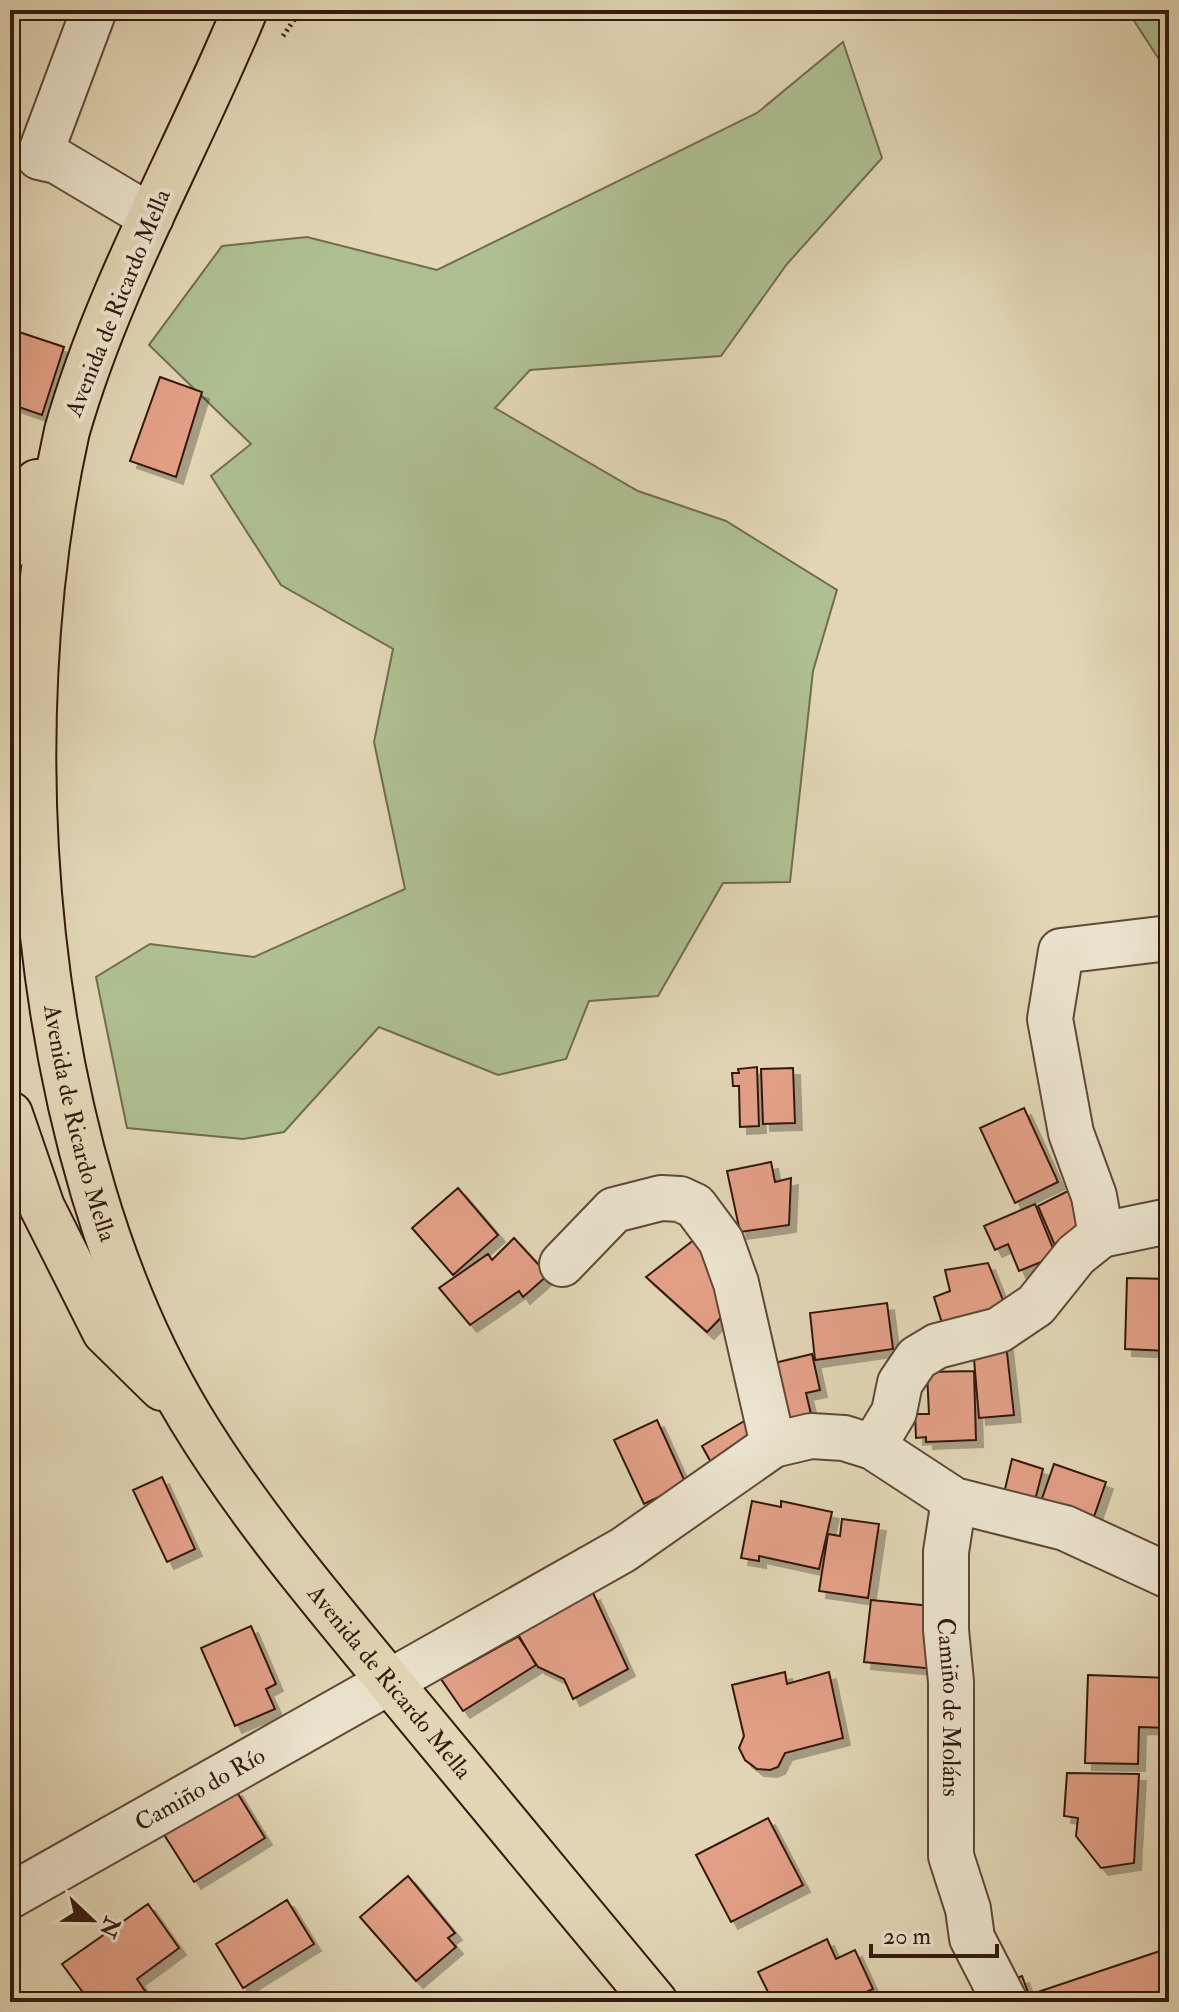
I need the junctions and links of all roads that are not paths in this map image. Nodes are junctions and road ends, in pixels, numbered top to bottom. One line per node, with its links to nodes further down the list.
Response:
1 (94, 10): 3 (street)
2 (245, 10): 4 (main road, Avenida de Ricardo Mella)
3 (24, 166): 4 (street)
4 (151, 217): 5 (main road, Avenida de Ricardo Mella)
5 (66, 435): 6 (main road); 7 (main road, Avenida de Ricardo Mella)
6 (10, 546)
7 (18, 769): 9 (main road, Avenida de Ricardo Mella)
8 (1169, 938): 12 (street)
9 (24, 956): 14 (main road, Avenida de Ricardo Mella)
10 (10, 1114): 14 (main road)
11 (1169, 1221): 12 (street)
12 (1101, 1235): 16 (street)
13 (562, 1264): 15 (street)
14 (187, 1412): 19 (main road, Avenida de Ricardo Mella)
15 (773, 1445): 16 (street); 19 (street)
16 (873, 1447): 17 (street)
17 (954, 1500): 18 (street); 22 (street, Camiño de Moláns)
18 (1169, 1576)
19 (390, 1682): 20 (street, Camiño do Río); 21 (main road, Avenida de Ricardo Mella)
20 (10, 1896)
21 (655, 2002)
22 (1005, 2002)

